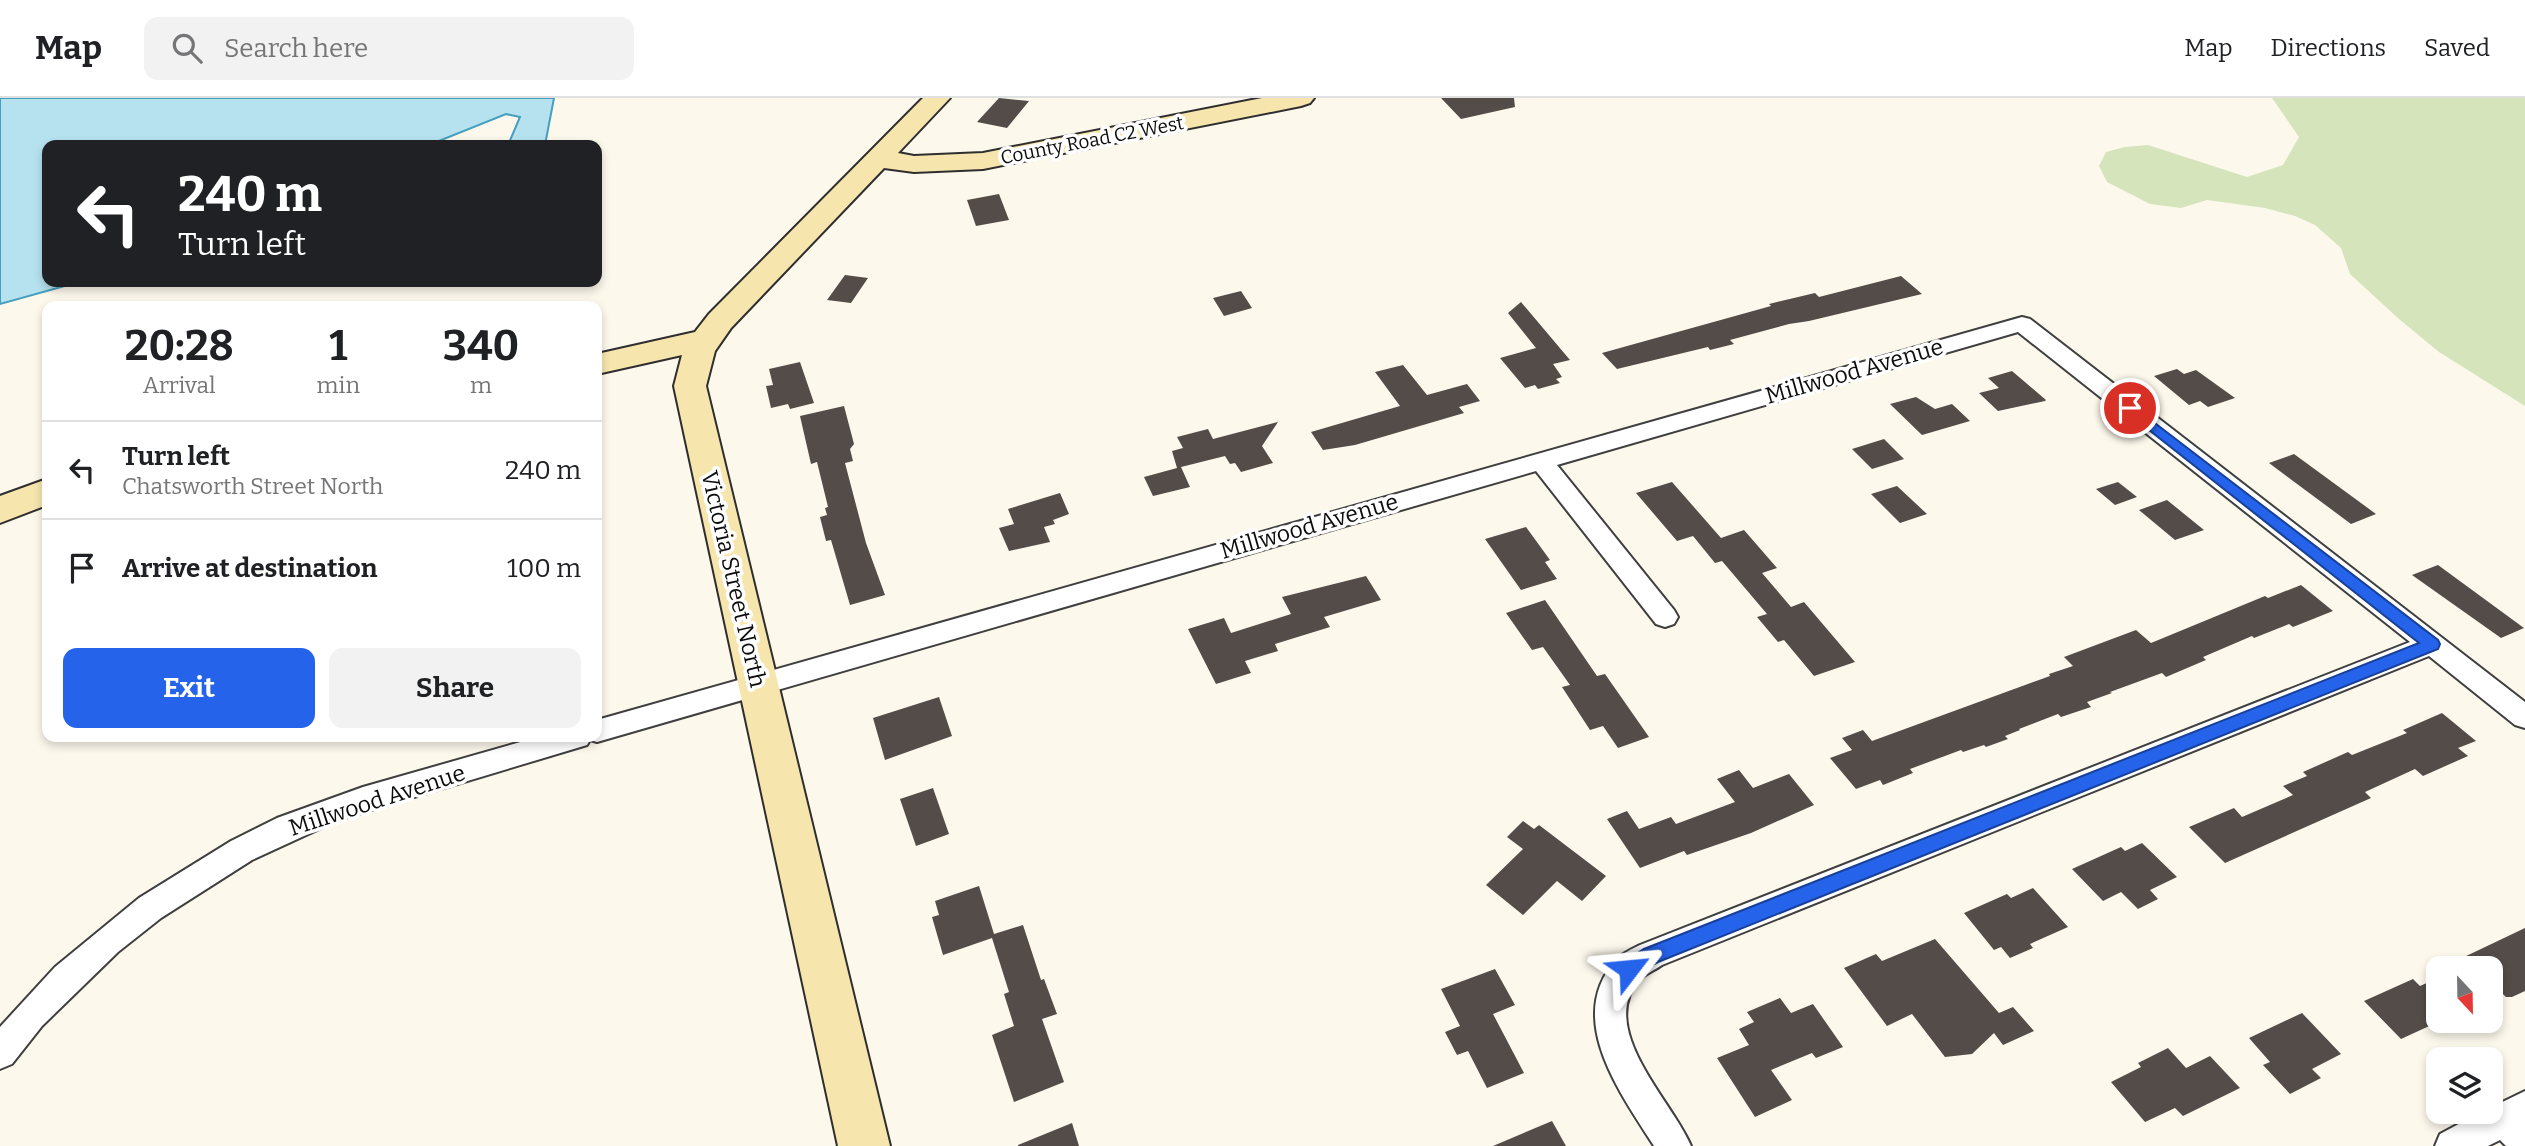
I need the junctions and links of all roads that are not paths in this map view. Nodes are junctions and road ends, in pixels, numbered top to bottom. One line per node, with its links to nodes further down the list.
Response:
1 (937, 98): 3 (street, Victoria Street North)
2 (1301, 98): 3 (street, County Road C2 West)
3 (880, 159): 4 (street, Victoria Street North)
4 (705, 340): 5 (street); 11 (street, Victoria Street North)
5 (602, 363)
6 (1540, 460): 9 (street); 10 (street, Millwood Avenue); 11 (street, Millwood Avenue)
7 (42, 493): 8 (street)
8 (0, 510)
9 (1665, 617)
10 (2432, 644): 12 (street); 18 (street)
11 (758, 683): 13 (street, Millwood Avenue); 17 (street, Victoria Street North)
12 (2525, 717)
13 (602, 730)
14 (560, 742): 15 (street, Millwood Avenue)
15 (0, 1054)
16 (2518, 1122): 19 (street)
17 (864, 1146)
18 (1674, 1146)
19 (2452, 1146)

